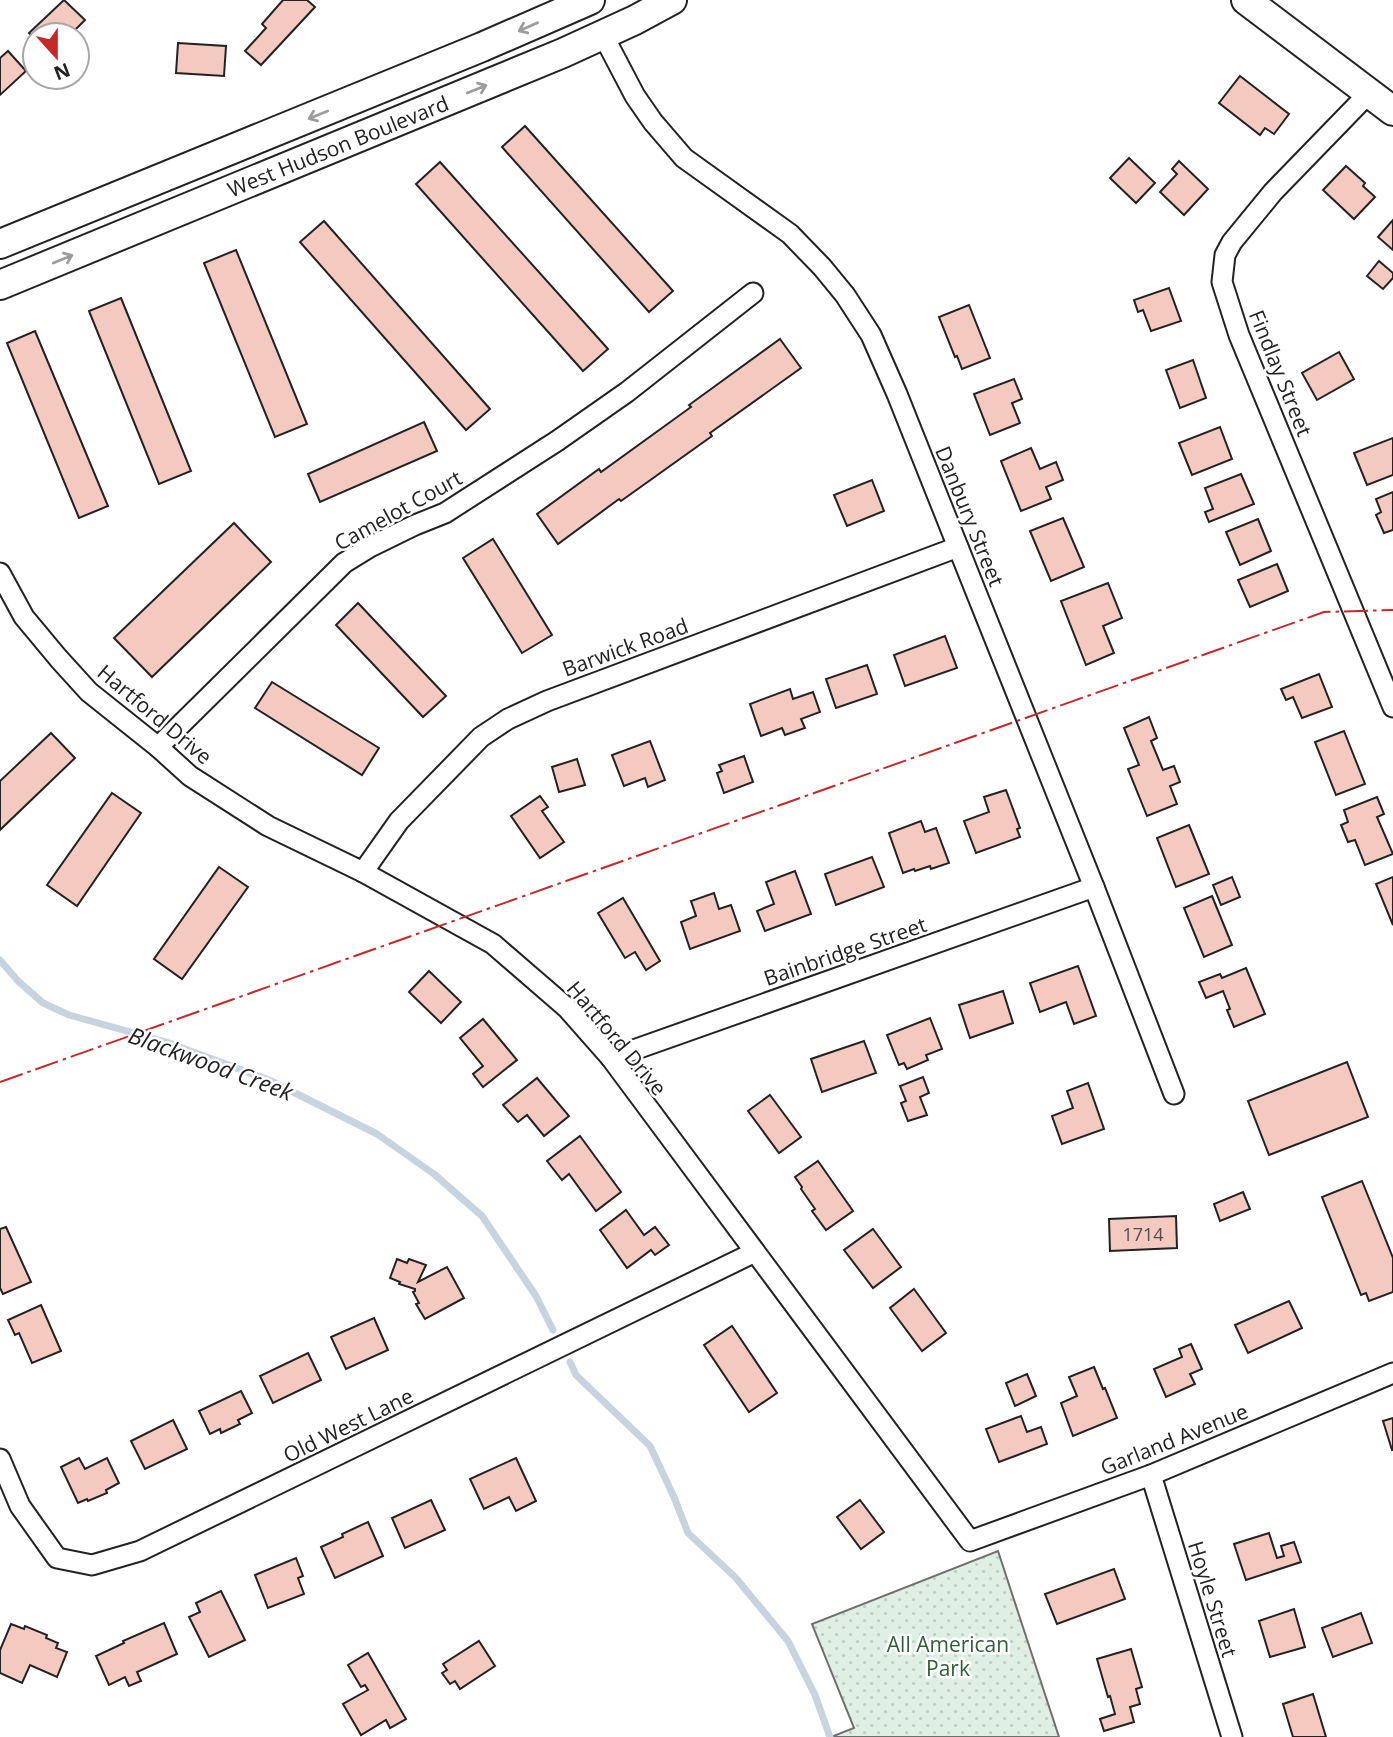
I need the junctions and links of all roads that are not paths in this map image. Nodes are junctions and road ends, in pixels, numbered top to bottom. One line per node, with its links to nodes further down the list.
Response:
1 (590, 0): 7 (main road, West Hudson Boulevard, one-way to 7)
2 (672, 0): 4 (main road, West Hudson Boulevard)
3 (1246, 0): 5 (main road)
4 (603, 35): 8 (main road, West Hudson Boulevard, one-way to 4); 10 (street, Danbury Street)
5 (1369, 93): 6 (main road); 12 (street, Findlay Street)
6 (1393, 111)
7 (0, 244)
8 (0, 285)
9 (753, 293): 13 (street, Camelot Court)
10 (958, 547): 14 (street, Barwick Road); 15 (street, Danbury Street)
11 (0, 573): 13 (street, Hartford Drive)
12 (1393, 707)
13 (158, 747): 14 (street, Hartford Drive)
14 (363, 872): 16 (street, Hartford Drive)
15 (1094, 887): 16 (street, Bainbridge Street); 17 (street, Danbury Street)
16 (611, 1058): 18 (street, Hartford Drive)
17 (1174, 1094)
18 (755, 1252): 20 (street, Old West Lane); 22 (street, Hartford Drive)
19 (1393, 1373): 21 (street, Garland Avenue)
20 (0, 1459)
21 (1151, 1475): 22 (street, Garland Avenue); 23 (street, Hoyle Street)
22 (970, 1541)
23 (1232, 1737)

